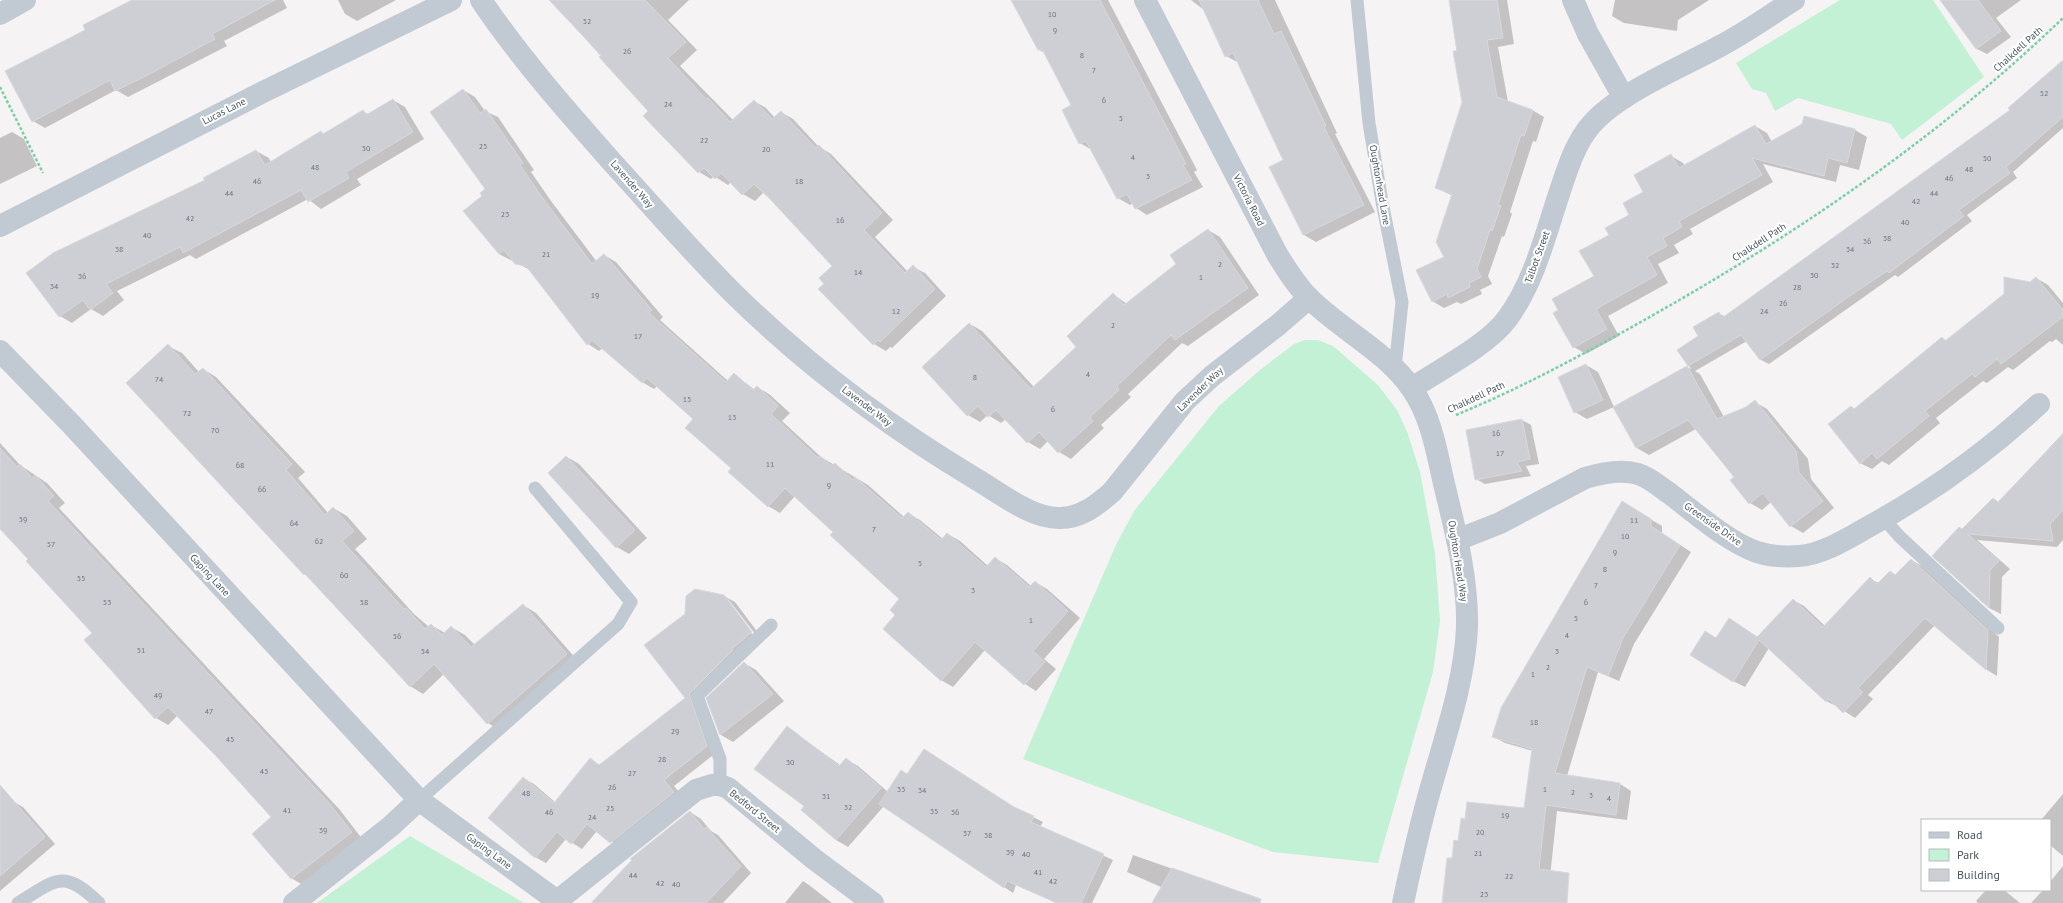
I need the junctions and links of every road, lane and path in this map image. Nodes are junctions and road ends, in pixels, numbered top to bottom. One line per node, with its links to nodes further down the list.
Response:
1 (25, 0): 8 (street)
2 (451, 0): 12 (street, Lucas Lane)
3 (481, 0): 14 (street, Lavender Way)
4 (1145, 0): 14 (street, Victoria Road)
5 (1357, 0): 16 (lane, Oughtonhead Lane)
6 (1573, 0): 11 (street)
7 (1794, 0): 11 (street, Talbot Street)
8 (0, 14)
9 (2063, 18): 19 (path, Chalkdell Path)
10 (0, 87): 12 (path)
11 (1624, 98): 17 (street, Talbot Street)
12 (55, 198): 13 (street, Lucas Lane)
13 (0, 226)
14 (1309, 298): 16 (street, Victoria Road)
15 (0, 350): 26 (street, Gaping Lane)
16 (1395, 368): 17 (street, Oughton Head Way)
17 (1412, 388): 19 (street, Oughton Head Way)
18 (2039, 404): 21 (street, Greenside Drive)
19 (1430, 426): 22 (street, Oughton Head Way)
20 (535, 488): 26 (lane)
21 (1884, 519): 22 (street, Greenside Drive); 24 (lane)
22 (1457, 540): 32 (street, Oughton Head Way)
23 (771, 625): 25 (lane)
24 (1998, 628)
25 (720, 785): 27 (street, Bedford Street); 31 (street, Bedford Street)
26 (419, 800): 27 (street, Gaping Lane); 30 (street)
27 (558, 902)
28 (18, 903): 29 (lane)
29 (99, 903)
30 (294, 903)
31 (873, 903)
32 (1403, 903)

